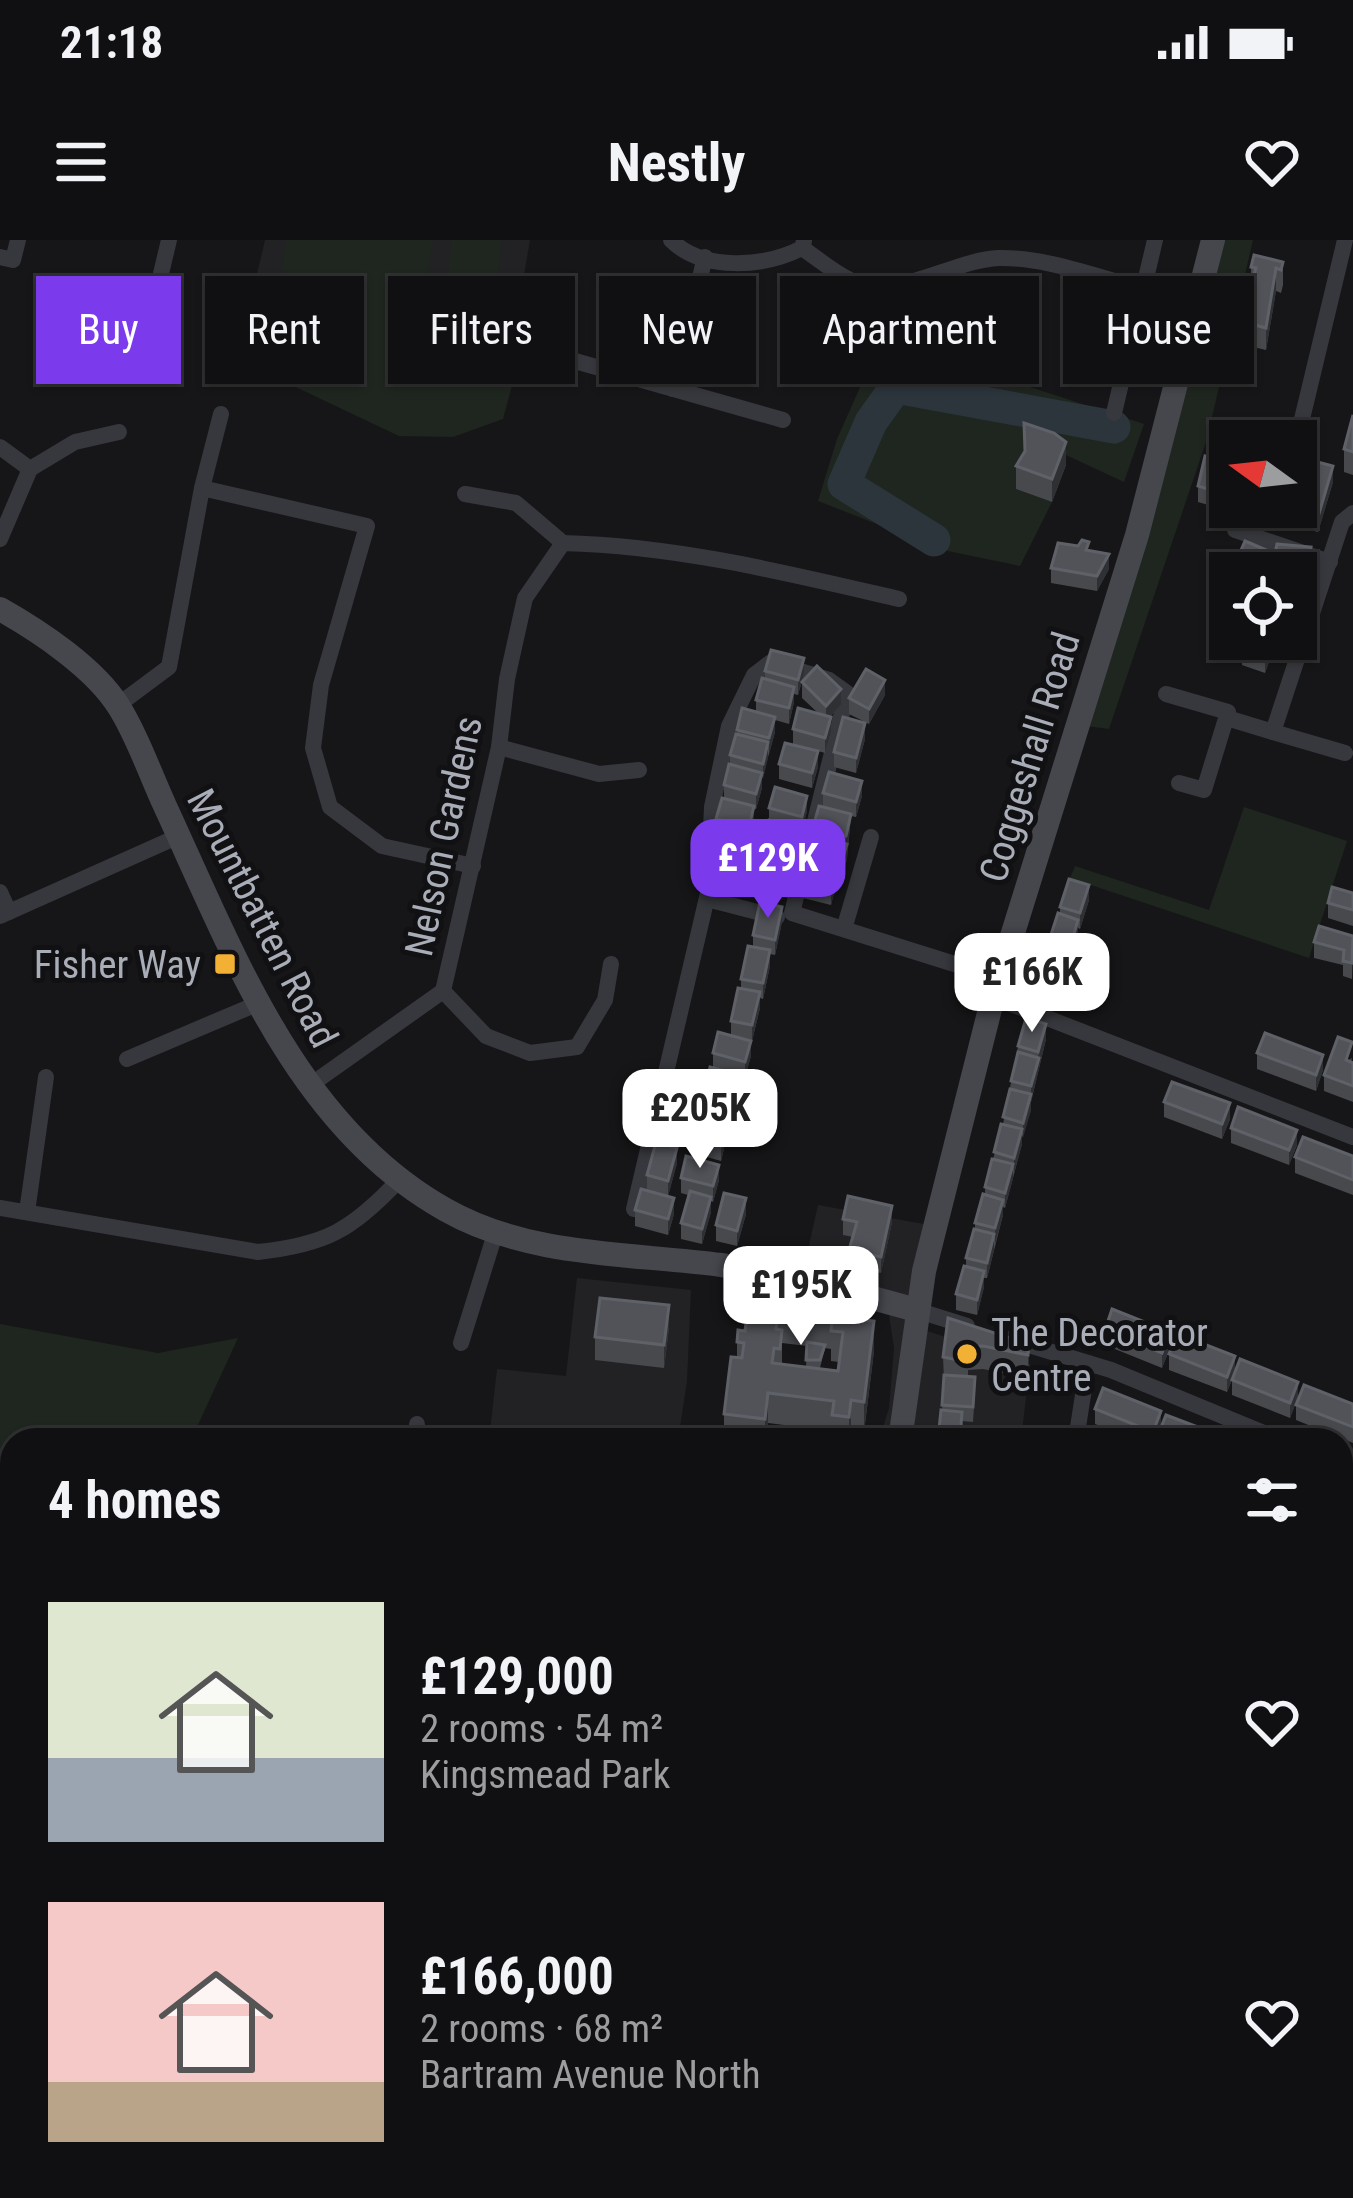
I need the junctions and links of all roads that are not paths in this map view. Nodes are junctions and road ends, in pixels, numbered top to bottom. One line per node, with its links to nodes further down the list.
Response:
1 (17, 240): 9 (street)
2 (169, 240): 11 (street)
3 (671, 240): 10 (street)
4 (1155, 240): 13 (street)
5 (1213, 240): 52 (street, Coggeshall Road)
6 (1345, 240): 14 (street)
7 (803, 244): 8 (street); 10 (street)
8 (1037, 252): 12 (street)
9 (0, 256)
10 (705, 257): 18 (street)
11 (161, 276)
12 (1105, 276)
13 (1147, 276)
14 (1331, 304): 15 (street); 22 (street)
15 (1353, 310)
16 (575, 361): 18 (street)
17 (1121, 384): 19 (street)
18 (674, 389): 21 (street)
19 (1114, 412)
20 (221, 414): 26 (street)
21 (783, 420)
22 (1302, 420)
23 (119, 432): 25 (street)
24 (0, 447): 25 (street)
25 (30, 469): 30 (street)
26 (202, 488): 36 (street); 45 (street)
27 (466, 494): 31 (street)
28 (1353, 513): 32 (street)
29 (1242, 528): 32 (street)
30 (0, 538)
31 (563, 543): 33 (street); 39 (street, Nelson Gardens)
32 (1330, 562): 38 (street)
33 (898, 599)
34 (0, 609): 36 (street, Mountbatten Road)
35 (1166, 694): 37 (street)
36 (118, 705): 43 (street, Mountbatten Road)
37 (1227, 718): 38 (street); 42 (street)
38 (1273, 732): 40 (street)
39 (499, 747): 41 (street); 45 (street, Nelson Gardens)
40 (1345, 752)
41 (639, 770)
42 (1179, 783)
43 (179, 836): 48 (street); 54 (street, Mountbatten Road)
44 (871, 837): 50 (street)
45 (473, 866): 53 (street, Nelson Gardens)
46 (0, 892): 48 (street)
47 (706, 899): 49 (street); 50 (street); 61 (street)
48 (5, 914)
49 (789, 920)
50 (844, 929): 52 (street)
51 (611, 964): 53 (street)
52 (996, 987): 58 (street); 64 (street, Coggeshall Road)
53 (443, 991): 57 (street, Nelson Gardens)
54 (259, 1003): 55 (street); 57 (street, Mountbatten Road)
55 (127, 1059)
56 (46, 1077): 62 (street)
57 (309, 1086): 59 (street, Mountbatten Road)
58 (1353, 1137)
59 (398, 1181): 62 (street); 63 (street, Mountbatten Road)
60 (0, 1208): 62 (street)
61 (634, 1209)
62 (27, 1212)
63 (495, 1234): 64 (street, Mountbatten Road); 67 (street)
64 (916, 1310): 65 (street); 69 (street, Coggeshall Road)
65 (980, 1330)
66 (1001, 1336): 68 (street)
67 (461, 1342)
68 (1088, 1363): 70 (street); 71 (street)
69 (901, 1428)
70 (1078, 1428)
71 (1251, 1428)

